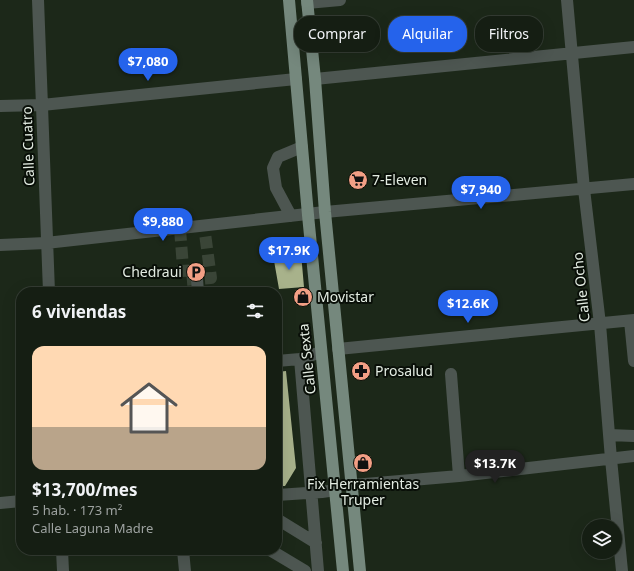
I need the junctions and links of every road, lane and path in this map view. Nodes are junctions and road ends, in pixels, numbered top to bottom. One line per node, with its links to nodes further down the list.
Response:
1 (38, 0): 10 (street, Calle Cuatro)
2 (290, 0): 8 (main road, Calle Sexta)
3 (340, 0): 5 (street)
4 (567, 0): 7 (street, Calle Ocho)
5 (307, 1): 9 (main road)
6 (634, 47): 7 (street)
7 (572, 53): 9 (street); 14 (street, Calle Ocho)
8 (296, 79): 10 (street); 12 (main road, Calle Sexta)
9 (315, 79): 15 (main road)
10 (42, 105): 11 (street); 18 (street, Calle Cuatro)
11 (0, 106)
12 (302, 147): 16 (main road, Calle Sexta); 17 (street)
13 (634, 184): 14 (street)
14 (584, 188): 15 (street); 24 (street, Calle Ocho)
15 (325, 212): 16 (street); 25 (main road)
16 (308, 215): 17 (street); 26 (main road, Calle Sexta)
17 (291, 216): 18 (street)
18 (46, 242): 19 (street); 21 (street, Calle Cuatro)
19 (2, 243)
20 (196, 279): 22 (street)
21 (49, 287)
22 (197, 287)
23 (632, 321): 24 (street); 29 (street)
24 (600, 324): 25 (street); 31 (street, Calle Ocho)
25 (338, 349): 36 (main road)
26 (321, 352): 27 (street); 37 (main road, Calle Sexta)
27 (300, 359): 28 (street); 38 (street)
28 (282, 361)
29 (634, 361)
30 (451, 374): 35 (street)
31 (609, 436): 32 (street); 34 (street, Calle Ocho)
32 (634, 436)
33 (634, 456): 34 (street)
34 (611, 459): 35 (street); 53 (street, Calle Ocho)
35 (459, 476): 36 (street)
36 (352, 485): 52 (main road)
37 (336, 490): 38 (street); 51 (main road, Calle Sexta)
38 (311, 493): 39 (street); 43 (street)
39 (282, 495)
40 (16, 501): 41 (street)
41 (0, 503)
42 (282, 523): 43 (street)
43 (316, 543): 50 (street)
44 (62, 555): 47 (street)
45 (183, 555): 48 (street)
46 (278, 555): 49 (street)
47 (63, 571)
48 (185, 571)
49 (305, 571)
50 (318, 571)
51 (343, 571)
52 (360, 571)
53 (622, 571)

